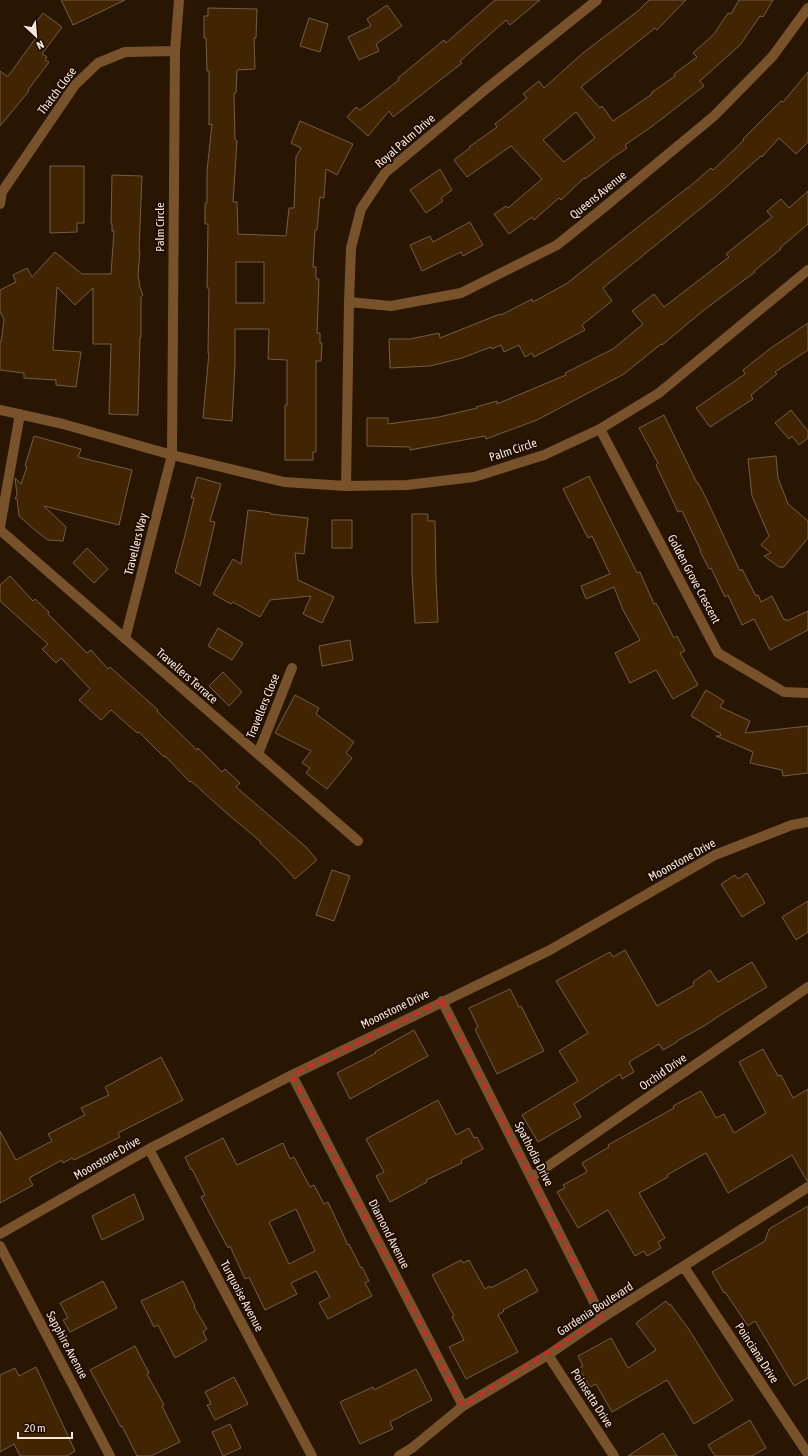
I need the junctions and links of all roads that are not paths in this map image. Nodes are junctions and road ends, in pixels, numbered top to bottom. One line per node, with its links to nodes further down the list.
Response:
1 (179, 0): 4 (street, Palm Circle)
2 (597, 0): 7 (street, Royal Palm Drive)
3 (808, 8): 7 (street, Queens Avenue)
4 (175, 52): 5 (street, Thatch Close); 11 (street, Palm Circle)
5 (0, 204)
6 (808, 270): 10 (street, Palm Circle)
7 (349, 302): 12 (street, Royal Palm Drive)
8 (0, 410): 9 (street, Palm Circle)
9 (20, 414): 11 (street, Palm Circle); 13 (street)
10 (600, 429): 12 (street, Palm Circle); 17 (street, Golden Grove Crescent)
11 (172, 455): 12 (street, Palm Circle); 15 (street, Travellers Way)
12 (346, 486)
13 (0, 527)
14 (0, 530): 15 (street, Travellers Terrace)
15 (125, 639): 18 (street, Travellers Terrace)
16 (292, 668): 18 (street, Travellers Close)
17 (808, 693)
18 (258, 754): 20 (street, Travellers Terrace)
19 (808, 822): 22 (street, Moonstone Drive)
20 (358, 841)
21 (808, 988): 25 (street, Orchid Drive)
22 (442, 1001): 23 (street, Moonstone Drive); 25 (street, Spathodia Drive)
23 (292, 1075): 24 (street, Moonstone Drive); 32 (street, Diamond Avenue)
24 (149, 1149): 27 (street, Moonstone Drive); 36 (street, Turquoise Avenue)
25 (532, 1178): 30 (street, Spathodia Drive)
26 (808, 1187): 29 (street, Gardenia Boulevard)
27 (0, 1234)
28 (0, 1246): 35 (street, Sapphire Avenue)
29 (684, 1266): 30 (street, Gardenia Boulevard); 34 (street, Poinciana Drive)
30 (602, 1318): 31 (street, Gardenia Boulevard)
31 (548, 1355): 32 (street, Gardenia Boulevard); 38 (street, Poinsetta Drive)
32 (463, 1406): 33 (street, Gardenia Boulevard)
33 (414, 1452): 37 (street, Gardenia Boulevard)
34 (808, 1454)
35 (110, 1456)
36 (312, 1456)
37 (399, 1456)
38 (614, 1456)

